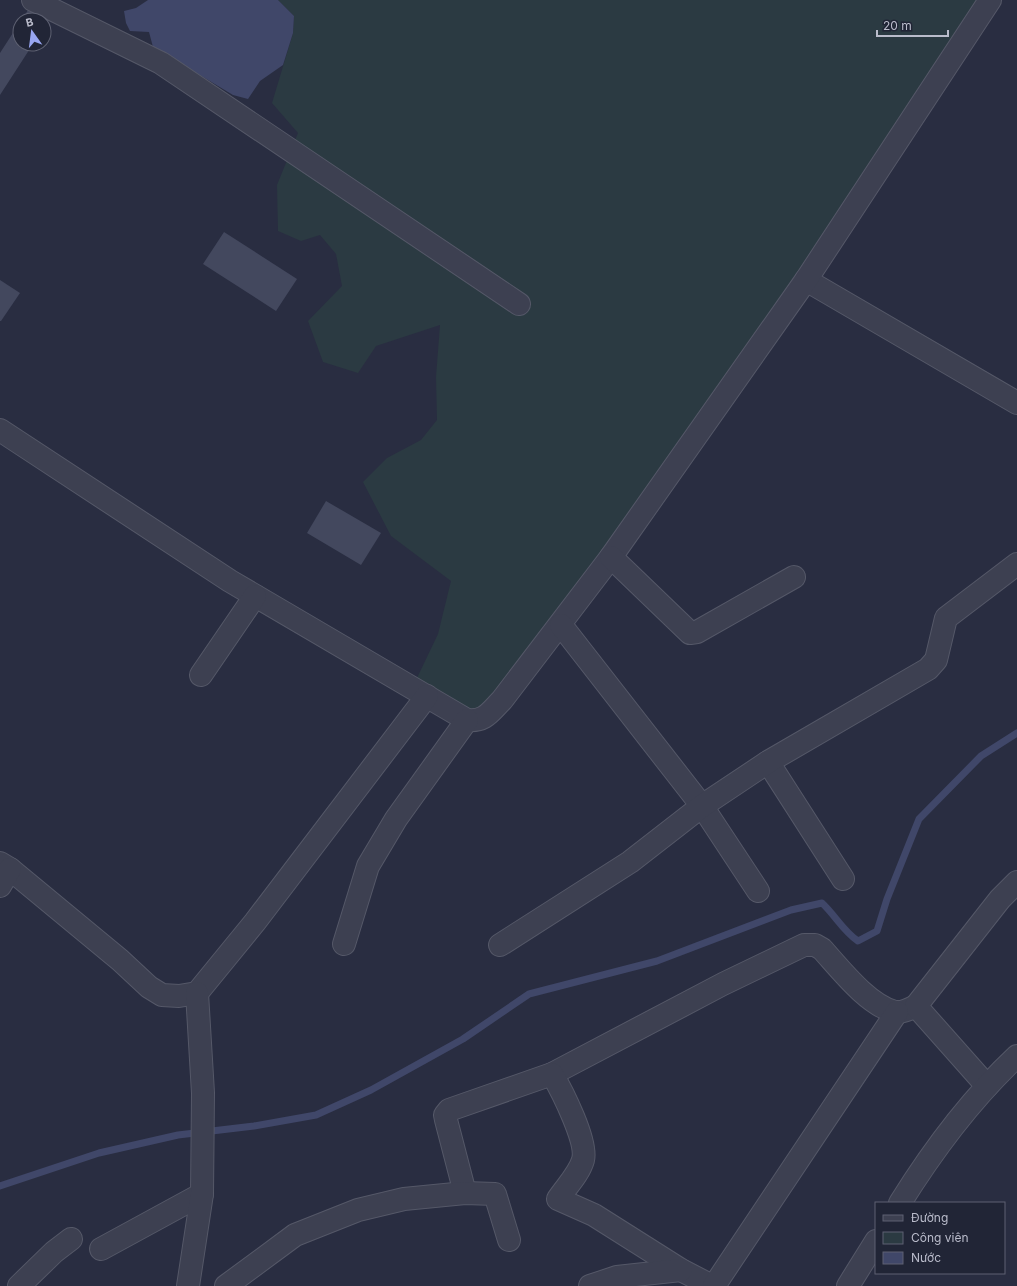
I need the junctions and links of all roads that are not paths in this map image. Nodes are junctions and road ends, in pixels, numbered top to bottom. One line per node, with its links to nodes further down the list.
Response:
1 (33, 0): 4 (street)
2 (990, 0): 3 (street)
3 (806, 280): 5 (street); 7 (street)
4 (519, 304)
5 (1017, 403)
6 (0, 430): 10 (street)
7 (611, 557): 9 (street); 11 (street)
8 (1017, 564): 15 (street)
9 (794, 577)
10 (255, 596): 12 (street); 13 (street)
11 (561, 625): 14 (street); 16 (street)
12 (201, 674)
13 (427, 696): 14 (street); 23 (street)
14 (467, 720): 21 (street)
15 (768, 762): 16 (street); 18 (street)
16 (702, 806): 20 (street); 22 (street)
17 (3, 873): 23 (street)
18 (843, 879)
19 (1017, 882): 24 (street)
20 (758, 891)
21 (344, 944)
22 (500, 945)
23 (197, 993): 29 (street)
24 (906, 1009): 26 (street); 27 (street); 40 (street)
25 (1017, 1056): 27 (street)
26 (552, 1074): 28 (street); 35 (street)
27 (987, 1086): 30 (street)
28 (465, 1193): 32 (street); 38 (street)
29 (202, 1194): 34 (street); 37 (street)
30 (901, 1202)
31 (71, 1239): 36 (street)
32 (508, 1240)
33 (875, 1243): 41 (street)
34 (101, 1249)
35 (681, 1270): 39 (street); 40 (street)
36 (19, 1286)
37 (188, 1286)
38 (226, 1286)
39 (590, 1286)
40 (713, 1286)
41 (848, 1286)

